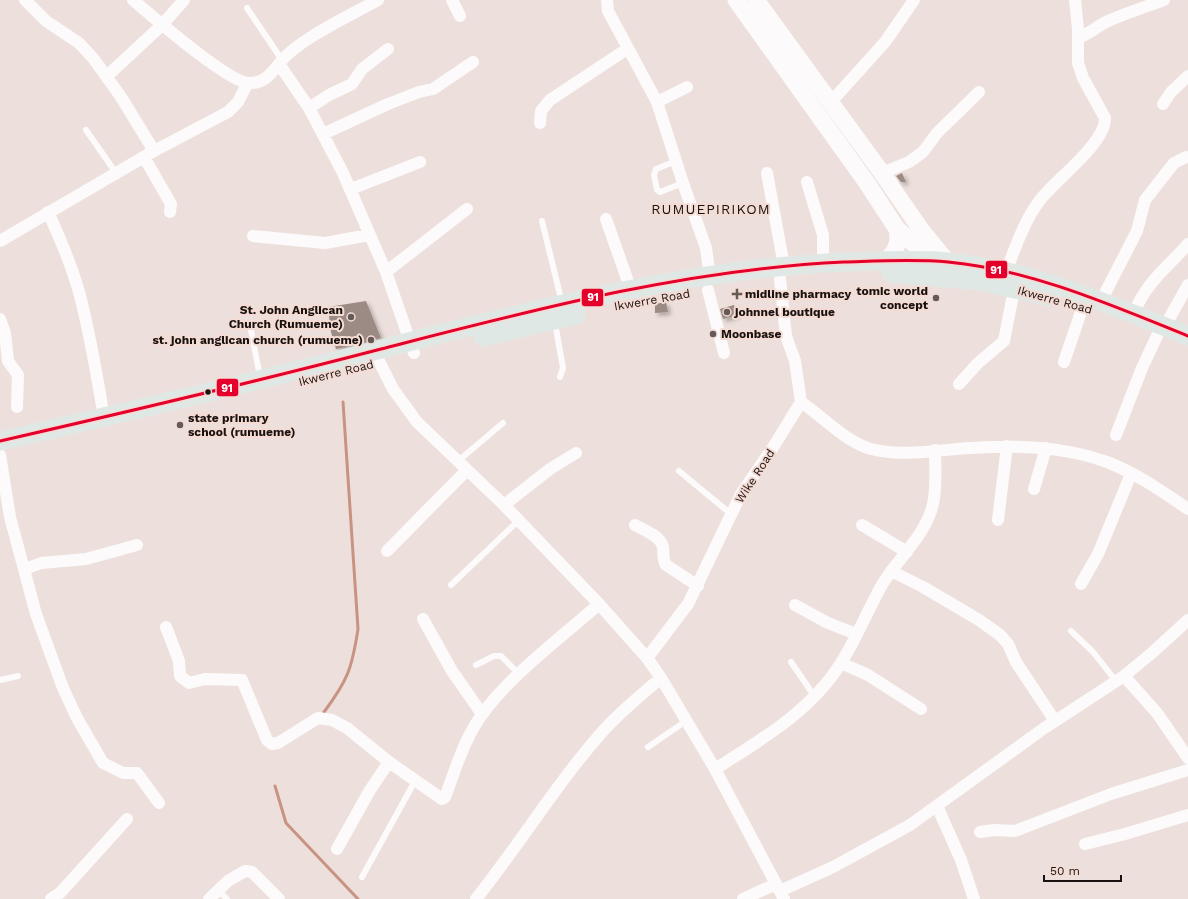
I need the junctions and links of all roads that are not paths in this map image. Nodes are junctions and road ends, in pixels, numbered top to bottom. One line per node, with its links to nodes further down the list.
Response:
1 (25, 0): 20 (street)
2 (133, 0): 14 (street)
3 (184, 0): 14 (street)
4 (378, 0): 18 (street)
5 (452, 0): 13 (street)
6 (607, 0): 17 (street)
7 (736, 0): 47 (street)
8 (756, 0): 26 (street)
9 (914, 0): 26 (street)
10 (1075, 0): 15 (street)
11 (1164, 0): 15 (street)
12 (247, 8): 18 (lane)
13 (460, 16)
14 (162, 25): 20 (street); 22 (street)
15 (1078, 38): 58 (street)
16 (388, 49): 28 (street)
17 (627, 49): 25 (street); 29 (street)
18 (280, 62): 22 (street); 28 (street)
19 (473, 62): 31 (street)
20 (107, 76): 32 (street)
21 (1188, 76): 27 (street)
22 (247, 84): 32 (street)
23 (686, 87): 25 (street)
24 (979, 92): 38 (street)
25 (657, 102): 34 (street)
26 (830, 103): 38 (street)
27 (1163, 104)
28 (309, 108): 31 (street)
29 (540, 123)
30 (86, 130): 36 (lane)
31 (323, 134): 41 (street)
32 (149, 154): 36 (street); 44 (street)
33 (1186, 157): 65 (street)
34 (676, 161): 40 (street); 40 (lane)
35 (420, 162): 41 (street)
36 (116, 173): 43 (street)
37 (767, 173): 59 (street)
38 (882, 173): 48 (street)
39 (807, 182): 55 (street)
40 (683, 183): 61 (street)
41 (351, 190): 49 (street)
42 (467, 209): 57 (street)
43 (48, 212): 51 (street); 83 (street)
44 (170, 212)
45 (606, 219): 63 (street)
46 (542, 221): 67 (lane)
47 (897, 229): 53 (street); 56 (street)
48 (922, 231): 53 (street); 54 (street)
49 (370, 235): 50 (street); 57 (street)
50 (253, 236)
51 (0, 240)
52 (1188, 244): 68 (street)
53 (925, 262): 54 (main road, Ikwerre Road); 56 (main road, Ikwerre Road); 60 (main road, Ikwerre Road)
54 (949, 262): 58 (main road, Ikwerre Road); 60 (street)
55 (823, 263): 56 (main road, Ikwerre Road); 59 (main road, Ikwerre Road)
56 (892, 267): 59 (main road, Ikwerre Road)
57 (386, 272): 73 (street)
58 (1006, 272): 65 (main road, Ikwerre Road)
59 (782, 273): 61 (main road, Ikwerre Road); 81 (street)
60 (959, 278): 64 (main road, Ikwerre Road)
61 (709, 283): 63 (main road, Ikwerre Road); 67 (main road, Ikwerre Road); 75 (street)
62 (1188, 285): 71 (street)
63 (631, 290): 67 (main road, Ikwerre Road)
64 (1014, 290): 66 (main road, Ikwerre Road); 80 (street)
65 (1101, 301): 68 (main road, Ikwerre Road)
66 (1083, 306): 71 (main road, Ikwerre Road); 77 (street)
67 (558, 312): 73 (main road, Ikwerre Road); 79 (lane)
68 (1133, 314): 71 (main road, Ikwerre Road)
69 (0, 319): 82 (street)
70 (250, 325): 78 (lane)
71 (1161, 331): 72 (main road, Ikwerre Road); 74 (main road, Ikwerre Road); 85 (street)
72 (1188, 336)
73 (413, 347): 76 (main road, Ikwerre Road)
74 (1188, 348)
75 (724, 353)
76 (376, 356): 78 (main road, Ikwerre Road); 91 (main road, Ikwerre Road); 92 (street)
77 (1064, 362)
78 (260, 378): 83 (main road, Ikwerre Road)
79 (560, 378)
80 (959, 384)
81 (801, 402): 89 (street); 99 (street, Wike Road)
82 (17, 407)
83 (104, 418): 86 (main road, Ikwerre Road)
84 (503, 422): 92 (lane)
85 (1116, 435)
86 (0, 442)
87 (1007, 446): 88 (street); 89 (street); 100 (street)
88 (1046, 448): 95 (street); 96 (street)
89 (935, 450): 106 (street)
90 (576, 453): 97 (street)
91 (0, 455): 107 (street)
92 (458, 462): 93 (street)
93 (467, 470): 97 (street); 105 (street)
94 (679, 471): 99 (lane)
95 (1131, 474): 98 (street); 109 (street)
96 (1034, 489)
97 (504, 505): 101 (street)
98 (1188, 509)
99 (731, 514): 111 (street, Wike Road)
100 (998, 520)
101 (518, 521): 110 (lane); 112 (street)
102 (635, 525): 111 (street)
103 (862, 526): 106 (street)
104 (137, 545): 107 (street)
105 (387, 551)
106 (907, 552): 108 (street)
107 (25, 569): 139 (street)
108 (890, 571): 118 (street); 132 (street)
109 (1081, 584)
110 (451, 585)
111 (698, 586): 119 (street, Wike Road)
112 (599, 604): 119 (street); 123 (street)
113 (795, 605): 118 (street)
114 (423, 619): 130 (street)
115 (1188, 620): 126 (street)
116 (166, 627): 135 (street)
117 (1072, 631): 126 (lane)
118 (856, 634): 121 (street)
119 (646, 658): 125 (street)
120 (791, 662): 128 (lane)
121 (841, 663): 128 (street); 129 (street)
122 (476, 665): 123 (lane)
123 (519, 674): 130 (street)
124 (18, 676): 127 (lane)
125 (661, 678): 131 (street); 152 (street)
126 (1120, 678): 132 (street); 134 (street)
127 (0, 680)
128 (815, 696): 136 (street)
129 (921, 709)
130 (482, 714): 138 (street)
131 (686, 721): 133 (lane); 136 (street)
132 (1055, 721): 140 (street)
133 (648, 747)
134 (1188, 758)
135 (389, 762): 138 (street); 145 (street)
136 (715, 769): 147 (street)
137 (1188, 770): 143 (street)
138 (415, 781): 146 (lane)
139 (159, 803)
140 (937, 806): 147 (street); 154 (street)
141 (1188, 814): 144 (street)
142 (127, 819): 149 (street)
143 (980, 832)
144 (1085, 844)
145 (337, 849)
146 (362, 877)
147 (780, 891): 153 (street)
148 (222, 895): 150 (street); 151 (street)
149 (51, 899)
150 (208, 899)
151 (279, 899)
152 (476, 899)
153 (743, 899)
154 (974, 899)

